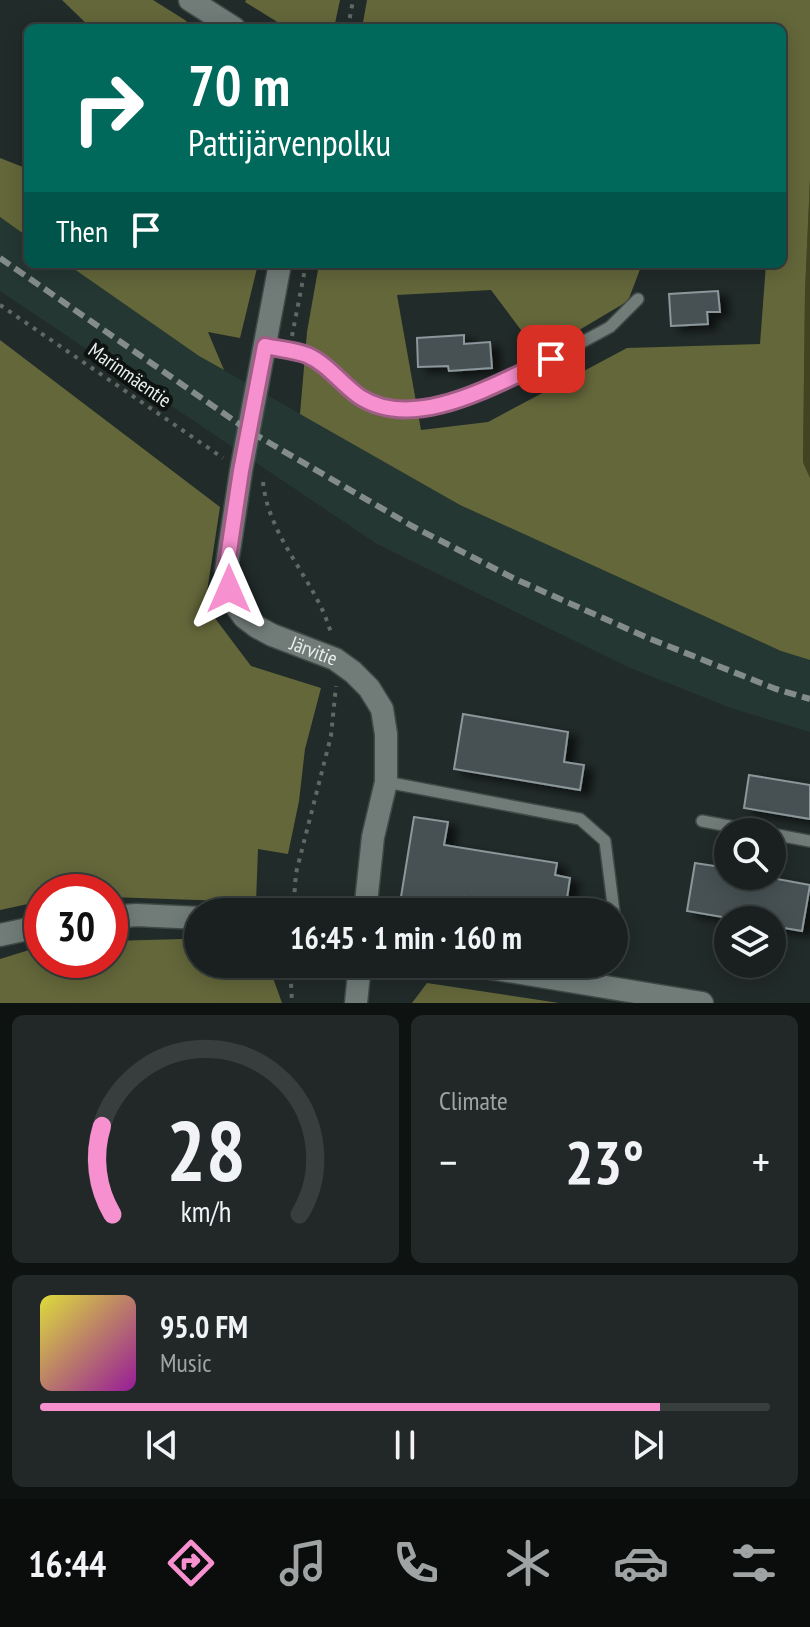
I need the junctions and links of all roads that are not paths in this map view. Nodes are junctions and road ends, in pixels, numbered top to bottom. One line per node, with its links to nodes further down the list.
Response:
1 (190, 0): 2 (street)
2 (228, 24)
3 (279, 268): 5 (street, Järvitie)
4 (638, 299): 5 (lane)
5 (265, 346): 6 (street, Järvitie)
6 (386, 782): 11 (street, Järvitie); 12 (lane)
7 (702, 821): 8 (lane)
8 (714, 823)
9 (786, 837): 10 (lane)
10 (810, 841)
11 (366, 898)
12 (612, 898)
13 (128, 916): 14 (street)
14 (184, 917)
15 (24, 930): 16 (street)
16 (0, 935)
17 (359, 978): 22 (street)
18 (548, 978): 20 (street)
19 (597, 978): 20 (lane)
20 (595, 986): 21 (street)
21 (657, 1000): 23 (street)
22 (356, 1003)
23 (702, 1003)

